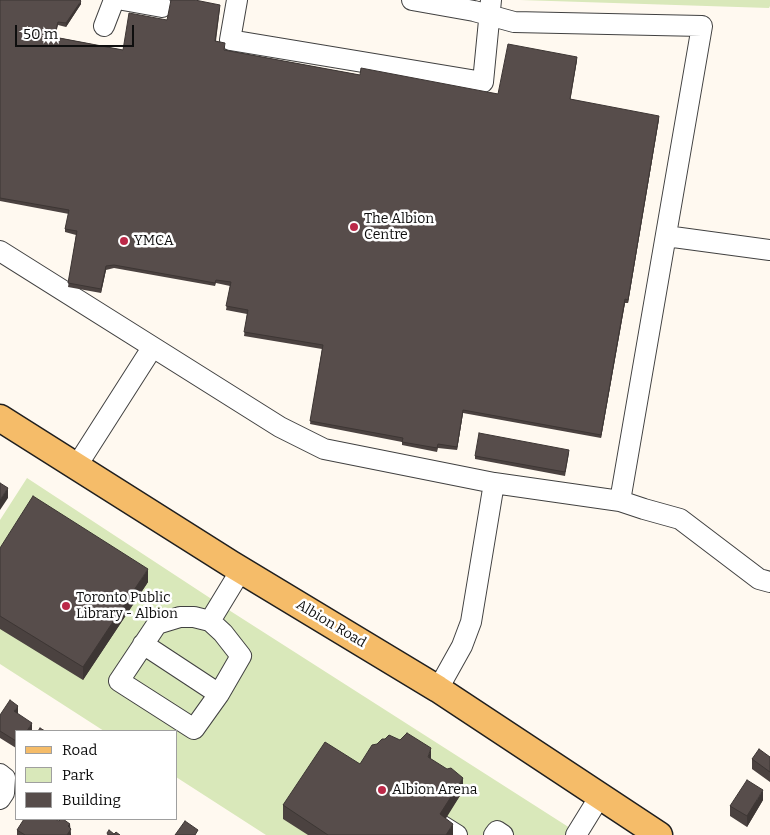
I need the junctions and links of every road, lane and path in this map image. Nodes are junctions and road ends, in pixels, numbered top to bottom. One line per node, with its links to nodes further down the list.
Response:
1 (114, 0): 7 (street)
2 (122, 0): 5 (street)
3 (237, 0): 6 (street)
4 (412, 0): 6 (street)
5 (162, 6)
6 (490, 8): 8 (street)
7 (104, 26)
8 (666, 236): 9 (street); 15 (street)
9 (770, 250)
10 (0, 251): 11 (street)
11 (152, 348): 13 (street); 14 (street)
12 (0, 418): 13 (main road, Albion Road)
13 (76, 467): 16 (main road, Albion Road)
14 (494, 483): 15 (street); 20 (street)
15 (620, 501): 17 (street)
16 (241, 570): 18 (street); 20 (main road, Albion Road)
17 (770, 582)
18 (210, 621): 19 (street); 21 (street)
19 (143, 644): 21 (street); 21 (street)
20 (438, 689): 23 (main road, Albion Road)
21 (219, 694)
22 (0, 774): 24 (street)
23 (600, 796): 27 (street); 28 (main road, Albion Road)
24 (0, 799)
25 (494, 835): 26 (street)
26 (503, 835)
27 (576, 835)
28 (659, 835)

